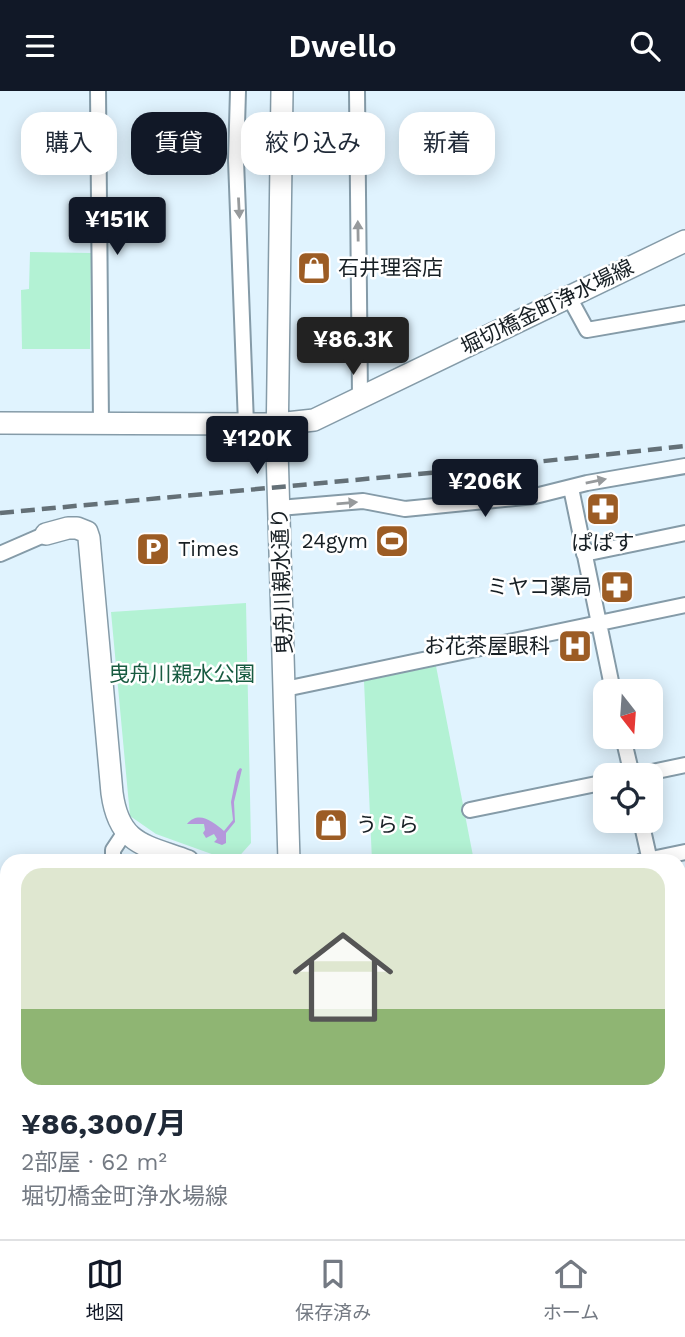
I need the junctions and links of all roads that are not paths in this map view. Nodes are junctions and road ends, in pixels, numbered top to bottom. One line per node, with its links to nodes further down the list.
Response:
1 (98, 91): 10 (street)
2 (238, 91): 11 (street, one-way to 11)
3 (282, 91): 12 (street, 曳舟川親水通り)
4 (357, 91): 8 (street, one-way to 4)
5 (685, 241): 6 (street, 堀切橋金町浄水場線)
6 (569, 297): 7 (street); 8 (street, 堀切橋金町浄水場線)
7 (685, 313)
8 (360, 397): 12 (street, 堀切橋金町浄水場線)
9 (0, 423): 10 (street, 堀切橋金町浄水場線)
10 (101, 423): 11 (street, 堀切橋金町浄水場線)
11 (246, 424): 12 (street, 堀切橋金町浄水場線)
12 (277, 424): 15 (street, 曳舟川親水通り)
13 (685, 465): 14 (street, one-way to 13)
14 (571, 488): 15 (street, one-way to 14); 19 (street)
15 (279, 508): 23 (street, 曳舟川親水通り)
16 (685, 533): 19 (street)
17 (46, 534): 18 (street); 28 (street)
18 (0, 554)
19 (584, 554): 21 (street)
20 (685, 605): 21 (street)
21 (600, 624): 22 (street); 23 (street)
22 (611, 679)
23 (285, 689): 32 (street, 曳舟川親水通り)
24 (685, 765): 25 (street)
25 (663, 770)
26 (593, 785): 27 (street)
27 (470, 810)
28 (125, 832): 30 (street); 31 (street)
29 (643, 833): 33 (street)
30 (113, 854)
31 (169, 854)
32 (289, 854)
33 (646, 854)

